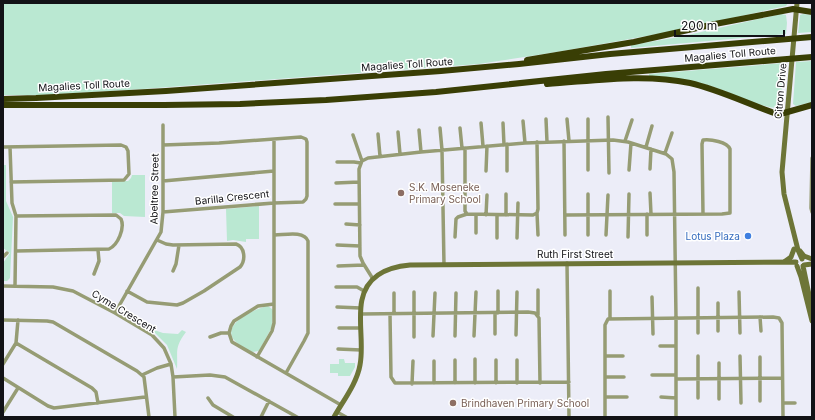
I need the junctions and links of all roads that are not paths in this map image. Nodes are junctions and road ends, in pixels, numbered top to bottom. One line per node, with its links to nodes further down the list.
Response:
1 (795, 6): 2 (highway); 5 (highway); 10 (street, Citron Drive)
2 (812, 12)
3 (812, 37): 5 (highway, Magalies Toll Route)
4 (812, 57): 6 (highway, Magalies Toll Route)
5 (441, 71): 7 (highway, Magalies Toll Route)
6 (436, 92): 8 (highway, Magalies Toll Route); 10 (highway)
7 (3, 99)
8 (3, 105)
9 (812, 105): 10 (highway)
10 (785, 113): 108 (street, Citron Drive)
11 (608, 117): 30 (street)
12 (546, 119): 34 (street)
13 (567, 119): 31 (street)
14 (588, 119): 29 (street)
15 (632, 120): 32 (street)
16 (523, 121): 35 (street)
17 (481, 123): 39 (street)
18 (503, 123): 37 (street)
19 (163, 125): 38 (street, Abeltree Street)
20 (652, 126): 42 (street)
21 (440, 128): 45 (street)
22 (460, 128): 43 (street)
23 (419, 130): 46 (street)
24 (398, 132): 48 (street)
25 (672, 133): 47 (street)
26 (378, 134): 49 (street)
27 (353, 135): 52 (street)
28 (274, 140): 38 (street); 56 (street, Barilla Crescent); 70 (street)
29 (588, 140): 30 (street); 31 (street); 54 (street)
30 (608, 140): 32 (street); 59 (street)
31 (567, 141): 34 (street); 89 (street)
32 (625, 141): 36 (street)
33 (537, 142): 34 (street); 35 (street); 76 (street)
34 (547, 142)
35 (525, 143): 37 (street)
36 (631, 143): 42 (street); 55 (street)
37 (505, 144): 39 (street); 57 (street)
38 (163, 145): 60 (street, Abeltree Street)
39 (485, 146): 43 (street); 58 (street)
40 (3, 147): 41 (street)
41 (10, 147): 61 (street); 61 (street)
42 (646, 147): 44 (street)
43 (463, 148): 45 (street); 77 (street)
44 (651, 149): 47 (street); 53 (street)
45 (442, 150): 46 (street); 118 (street)
46 (421, 152): 48 (street)
47 (665, 153): 82 (street)
48 (400, 154): 49 (street)
49 (380, 156): 52 (street)
50 (812, 158): 75 (street)
51 (337, 162): 52 (street)
52 (362, 162): 62 (street)
53 (650, 169)
54 (588, 170)
55 (629, 170)
56 (274, 171): 60 (street); 70 (street, Barilla Crescent)
57 (507, 171)
58 (486, 172)
59 (609, 173)
60 (163, 181): 74 (street, Abeltree Street)
61 (11, 182): 90 (street)
62 (359, 182): 63 (street); 73 (street)
63 (336, 183)
64 (650, 193): 81 (street)
65 (487, 194): 85 (street)
66 (506, 194): 87 (street)
67 (588, 194): 78 (street)
68 (629, 194): 80 (street)
69 (608, 195): 79 (street)
70 (274, 203): 74 (street, Barilla Crescent); 94 (street)
71 (518, 203): 88 (street)
72 (336, 204): 73 (street)
73 (359, 204): 92 (street)
74 (164, 212): 104 (street, Abeltree Street)
75 (812, 212)
76 (537, 213): 88 (street); 95 (street)
77 (467, 214): 84 (street); 100 (street)
78 (587, 214): 79 (street); 89 (street); 97 (street)
79 (608, 214): 80 (street); 98 (street)
80 (628, 214): 81 (street); 101 (street)
81 (649, 214): 82 (street); 99 (street)
82 (674, 214): 83 (street); 116 (street)
83 (703, 214): 83 (street)
84 (476, 215): 85 (street); 93 (street)
85 (486, 215): 86 (street)
86 (496, 215): 87 (street); 102 (street)
87 (506, 215): 88 (street)
88 (517, 215): 103 (street)
89 (565, 215): 96 (street)
90 (16, 216): 109 (street); 110 (street)
91 (346, 224): 92 (street)
92 (360, 225): 107 (street)
93 (476, 233)
94 (274, 235): 143 (street); 202 (street)
95 (538, 235)
96 (564, 235)
97 (588, 235)
98 (606, 235)
99 (648, 235)
100 (455, 237)
101 (628, 237)
102 (497, 238)
103 (517, 238)
104 (157, 240): 105 (street); 130 (street, Abeltree Street)
105 (179, 245): 122 (street); 130 (street)
106 (337, 245): 107 (street)
107 (360, 246): 120 (street)
108 (796, 248): 113 (street); 114 (street); 117 (street, Citron Drive)
109 (98, 250): 110 (street); 123 (street)
110 (16, 251): 126 (street)
111 (7, 254): 112 (street)
112 (3, 257)
113 (812, 260): 117 (street)
114 (783, 262): 116 (street, Ruth First Street); 117 (street, Ruth First Street)
115 (567, 263): 116 (street, Ruth First Street); 118 (street, Ruth First Street); 215 (street)
116 (675, 263): 163 (street)
117 (800, 263): 119 (street); 146 (street, Citron Drive); 166 (street, Citron Drive)
118 (444, 264): 124 (street, Ruth First Street)
119 (812, 264)
120 (364, 265): 121 (street); 124 (street)
121 (338, 266)
122 (173, 271)
123 (94, 274)
124 (373, 279): 131 (street, Ruth First Street)
125 (3, 286): 126 (street, Cyme Crescent)
126 (15, 286): 148 (street, Cyme Crescent)
127 (336, 287): 131 (street)
128 (698, 288): 157 (street)
129 (538, 290): 156 (street)
130 (128, 291): 148 (street, Abeltree Street)
131 (364, 291): 145 (street, Ruth First Street)
132 (610, 291): 161 (street)
133 (414, 292): 149 (street)
134 (476, 292): 152 (street)
135 (498, 292): 153 (street)
136 (517, 292): 147 (street)
137 (739, 292): 159 (street)
138 (394, 293): 155 (street)
139 (435, 293): 150 (street)
140 (456, 293): 151 (street)
141 (652, 297): 162 (street)
142 (718, 302): 158 (street)
143 (274, 304): 172 (street); 191 (street)
144 (337, 307): 145 (street)
145 (361, 308): 154 (street, Ruth First Street)
146 (812, 309)
147 (516, 312): 153 (street); 156 (street); 176 (street)
148 (115, 313): 201 (street, Cyme Crescent)
149 (414, 313): 150 (street); 155 (street); 181 (street)
150 (434, 313): 151 (street); 177 (street)
151 (455, 313): 152 (street); 178 (street)
152 (475, 313): 153 (street); 179 (street)
153 (496, 313): 174 (street)
154 (361, 314): 155 (street); 168 (street, Ruth First Street)
155 (392, 314): 222 (street)
156 (538, 315): 221 (street)
157 (698, 317): 158 (street); 163 (street); 171 (street)
158 (718, 317): 159 (street); 169 (street)
159 (740, 317): 160 (street); 173 (street)
160 (760, 317): 170 (street); 213 (street)
161 (610, 318): 162 (street); 187 (street)
162 (653, 318): 163 (street); 175 (street)
163 (676, 318): 184 (street)
164 (3, 320): 165 (street)
165 (18, 320): 182 (street); 203 (street)
166 (812, 321)
167 (339, 328): 168 (street)
168 (361, 328): 186 (street, Ruth First Street)
169 (718, 331)
170 (760, 331)
171 (698, 332)
172 (229, 333): 180 (street); 191 (street)
173 (740, 333)
174 (495, 334)
175 (653, 334)
176 (516, 335)
177 (433, 336)
178 (455, 336)
179 (474, 336)
180 (210, 337)
181 (414, 337)
182 (16, 343): 200 (street); 234 (street)
183 (660, 346): 184 (street)
184 (676, 346): 208 (street)
185 (338, 349): 186 (street)
186 (361, 350): 238 (street, Ruth First Street)
187 (605, 356): 188 (street); 207 (street)
188 (623, 356)
189 (698, 356): 214 (street)
190 (740, 356): 211 (street)
191 (257, 357): 202 (street)
192 (760, 357): 212 (street)
193 (475, 359): 218 (street)
194 (434, 360): 216 (street)
195 (454, 360): 217 (street)
196 (496, 360): 219 (street)
197 (517, 360): 220 (street)
198 (413, 361): 222 (street)
199 (719, 363): 210 (street)
200 (3, 364)
201 (171, 364): 203 (street); 206 (street, Cyme Crescent)
202 (286, 373): 238 (street)
203 (142, 375): 224 (street)
204 (652, 375): 208 (street)
205 (624, 376): 207 (street)
206 (173, 377): 232 (street); 243 (street, Cyme Crescent)
207 (605, 377): 225 (street)
208 (676, 377): 214 (street); 229 (street)
209 (3, 378): 223 (street)
210 (719, 378): 211 (street); 214 (street); 231 (street)
211 (740, 378): 212 (street); 235 (street)
212 (760, 378): 213 (street); 233 (street)
213 (782, 378): 236 (street)
214 (697, 379): 230 (street)
215 (568, 382): 221 (street); 248 (street)
216 (434, 383): 217 (street); 222 (street)
217 (455, 383): 218 (street)
218 (475, 383): 219 (street)
219 (496, 383): 220 (street)
220 (517, 383): 221 (street)
221 (540, 383)
222 (412, 384)
223 (18, 388): 234 (street); 239 (street)
224 (145, 397): 234 (street); 242 (street)
225 (605, 397): 226 (street); 249 (street)
226 (627, 397)
227 (208, 398): 241 (street)
228 (661, 398): 229 (street)
229 (676, 398): 250 (street)
230 (698, 398)
231 (719, 399)
232 (270, 401): 245 (street); 246 (street)
233 (760, 401)
234 (98, 403)
235 (741, 403)
236 (782, 403): 237 (street); 251 (street)
237 (795, 403)
238 (341, 405): 240 (street, Ruth First Street)
239 (3, 412)
240 (336, 414): 247 (street, Ruth First Street)
241 (227, 415): 244 (street)
242 (149, 417)
243 (174, 417)
244 (233, 417)
245 (261, 417)
246 (297, 417)
247 (346, 417)
248 (569, 417)
249 (605, 417)
250 (676, 417)
251 (783, 417)

